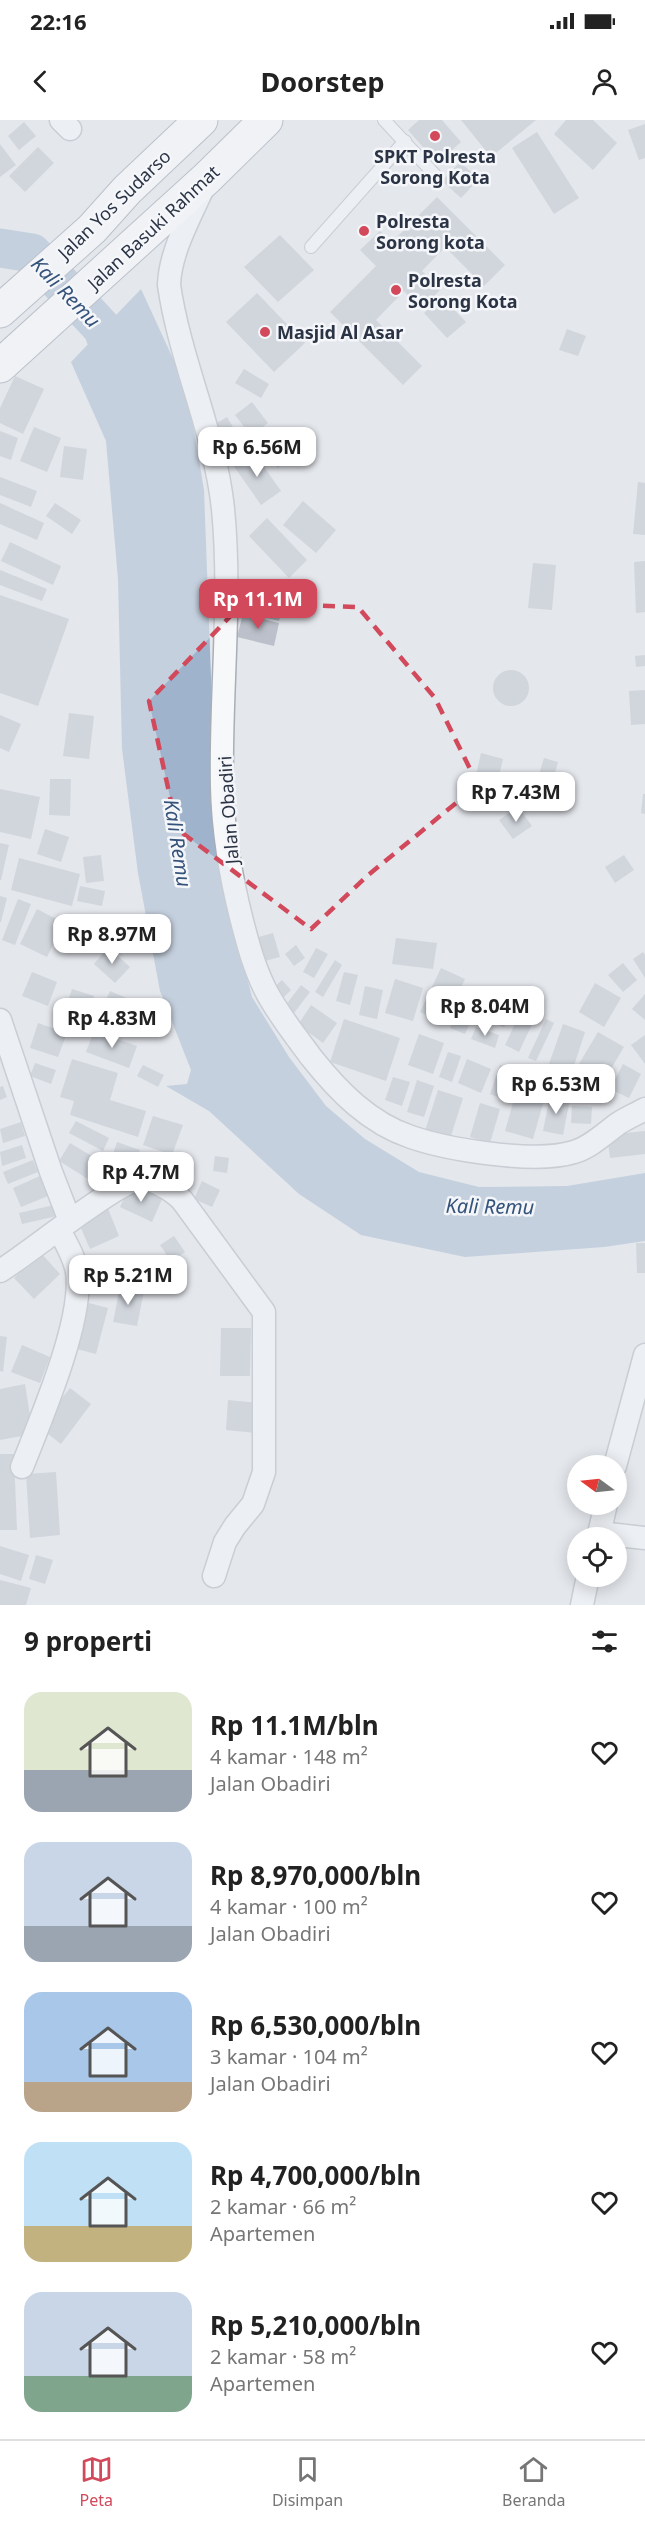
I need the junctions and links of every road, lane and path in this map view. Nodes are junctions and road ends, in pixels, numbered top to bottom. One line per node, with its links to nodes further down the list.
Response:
1 (201, 120): 8 (highway, Jalan Yos Sudarso)
2 (266, 120): 6 (highway, Jalan Basuki Rahmat)
3 (384, 120): 4 (lane)
4 (405, 141): 5 (lane); 7 (lane)
5 (437, 177)
6 (207, 178): 9 (highway, Jalan Basuki Rahmat); 11 (street, Jalan Obadiri)
7 (311, 247)
8 (0, 311)
9 (6, 361)
10 (0, 1020): 12 (street)
11 (645, 1109)
12 (64, 1226): 13 (street); 16 (street); 19 (street)
13 (0, 1271)
14 (645, 1355): 15 (street)
15 (618, 1455)
16 (22, 1467)
17 (627, 1537): 18 (street)
18 (645, 1538)
19 (214, 1576)
20 (586, 1587): 21 (street)
21 (582, 1605)

